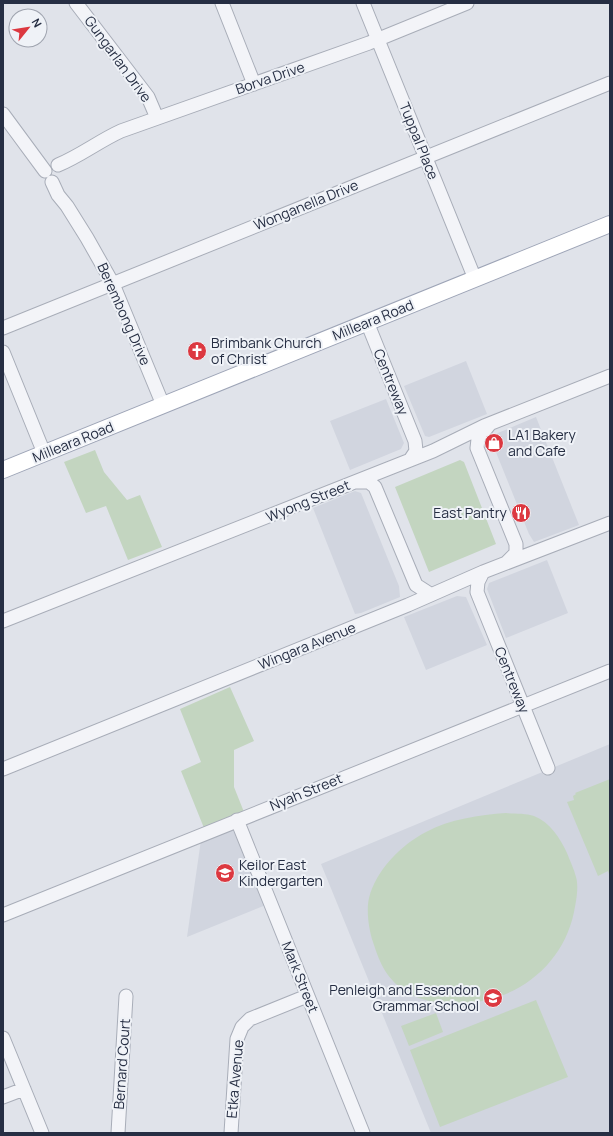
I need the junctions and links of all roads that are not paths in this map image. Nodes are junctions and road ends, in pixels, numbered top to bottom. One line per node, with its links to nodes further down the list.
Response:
1 (76, 3): 9 (street, Gungarlan Drive)
2 (222, 3): 7 (street)
3 (363, 3): 5 (street, Tuppal Place)
4 (468, 3): 5 (street, Borva Drive)
5 (378, 39): 7 (street, Borva Drive); 10 (street, Tuppal Place)
6 (610, 83): 10 (street, Wonganella Drive)
7 (254, 84): 9 (street, Borva Drive)
8 (3, 114): 11 (street, Berembong Drive)
9 (157, 118): 11 (street, Borva Drive)
10 (426, 157): 13 (street, Tuppal Place); 14 (street, Wonganella Drive)
11 (54, 173): 14 (street, Berembong Drive)
12 (610, 224): 13 (main road, Milleara Road)
13 (475, 279): 15 (main road, Milleara Road)
14 (113, 284): 16 (street, Wonganella Drive); 19 (street, Berembong Drive)
15 (368, 322): 19 (main road, Milleara Road); 22 (street, Centreway)
16 (3, 328)
17 (3, 352): 25 (street)
18 (610, 376): 20 (street, Wyong Street)
19 (163, 405): 25 (main road, Milleara Road)
20 (489, 425): 21 (street, Wyong Street); 23 (street)
21 (459, 440): 23 (street); 24 (street, Wyong Street)
22 (415, 441): 24 (street); 26 (street)
23 (477, 448): 32 (street)
24 (434, 451): 26 (street, Wyong Street)
25 (44, 453): 27 (main road, Milleara Road)
26 (410, 460): 28 (street, Wyong Street)
27 (3, 470)
28 (384, 471): 29 (street, Wyong Street); 30 (street)
29 (353, 483): 30 (street); 41 (street, Wyong Street)
30 (378, 492): 37 (street)
31 (610, 523): 33 (street, Wingara Avenue)
32 (517, 546): 33 (street); 34 (street)
33 (540, 551): 34 (street, Wingara Avenue)
34 (507, 562): 35 (street, Wingara Avenue)
35 (483, 572): 36 (street, Wingara Avenue); 38 (street)
36 (458, 583): 38 (street); 39 (street, Wingara Avenue)
37 (416, 585): 39 (street); 40 (street)
38 (477, 592): 43 (street, Centreway)
39 (430, 594): 40 (street, Wingara Avenue)
40 (399, 608): 45 (street, Wingara Avenue)
41 (3, 621)
42 (610, 671): 43 (street, Nyah Street)
43 (523, 706): 44 (street, Centreway); 46 (street, Nyah Street)
44 (548, 768)
45 (3, 769)
46 (237, 820): 47 (street, Nyah Street); 49 (street, Mark Street)
47 (3, 915)
48 (126, 996): 54 (street, Bernard Court)
49 (307, 996): 55 (street, Etka Avenue); 56 (street, Mark Street)
50 (3, 1038): 51 (street)
51 (24, 1089): 52 (street); 53 (street)
52 (3, 1097)
53 (42, 1133)
54 (118, 1133)
55 (231, 1133)
56 (363, 1133)

